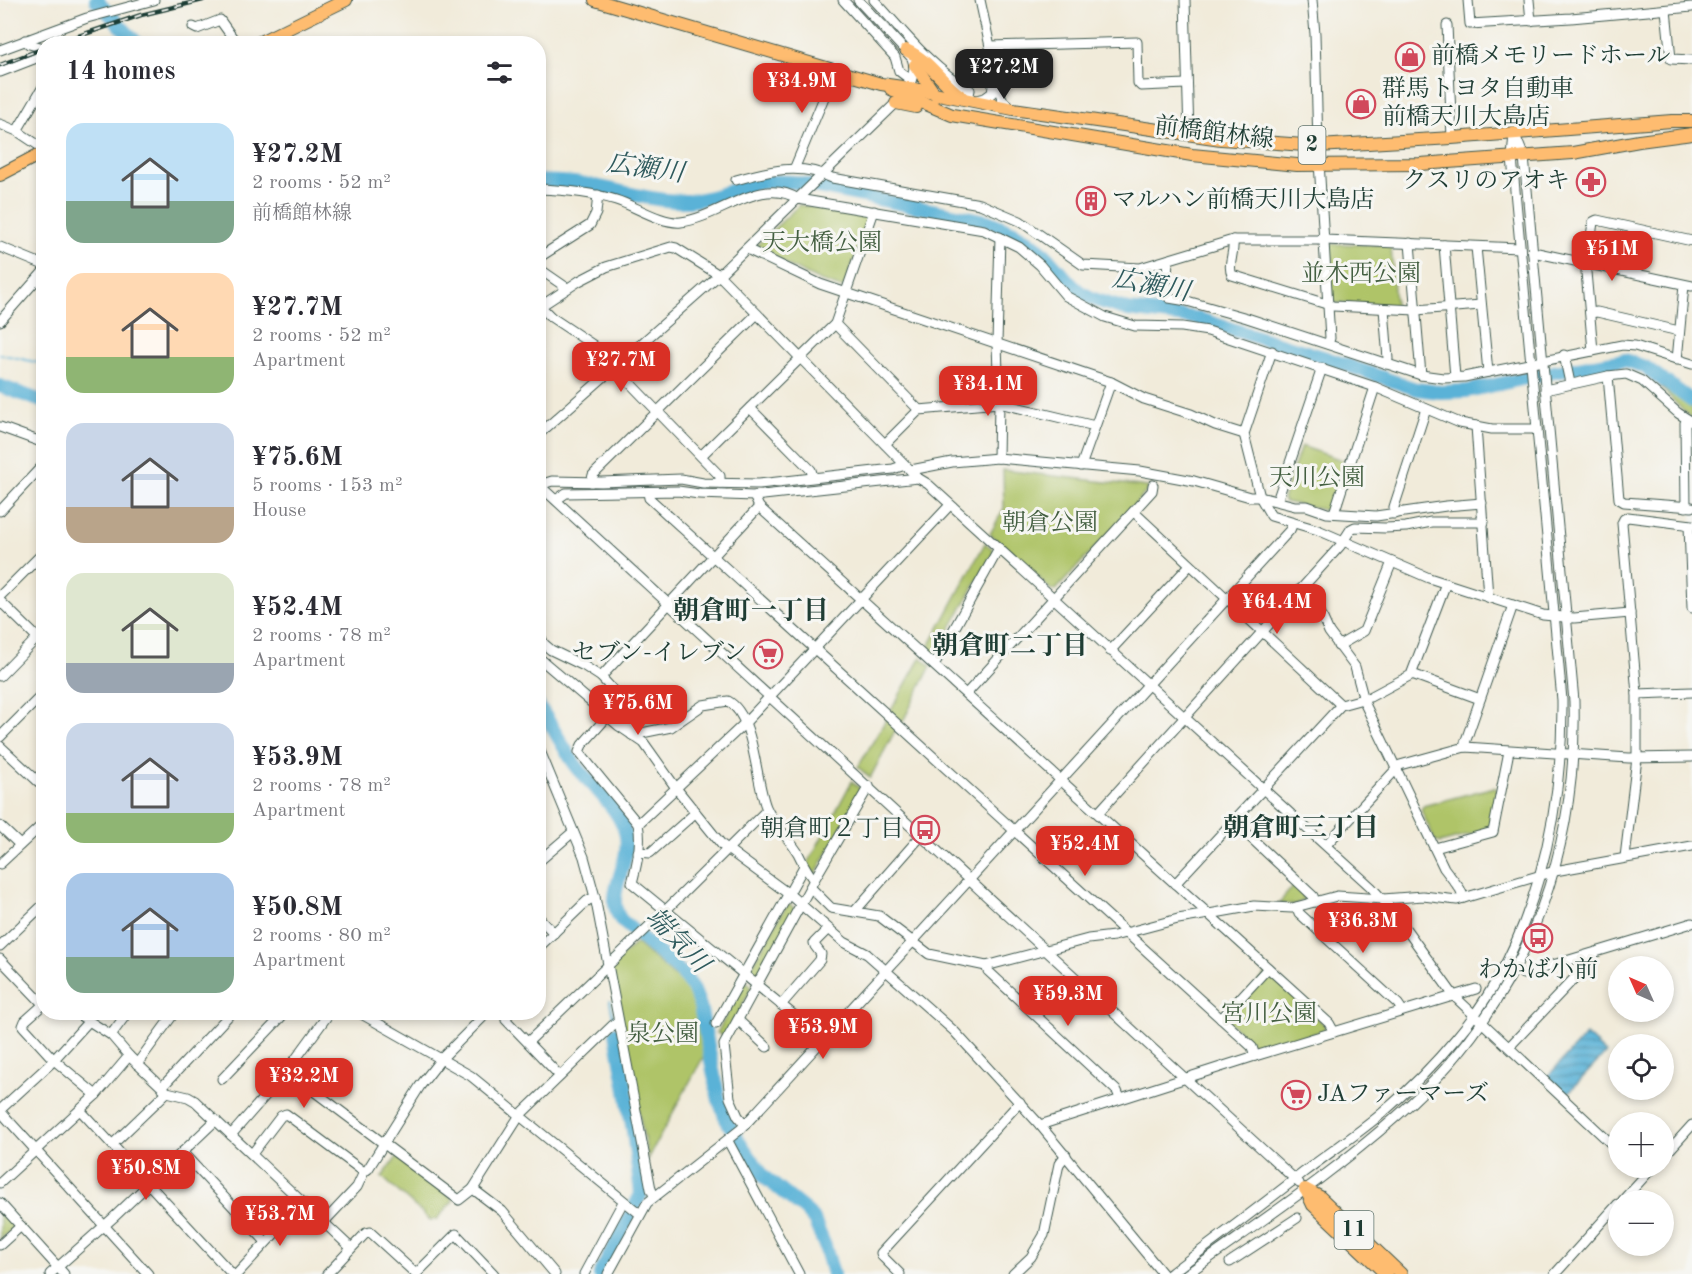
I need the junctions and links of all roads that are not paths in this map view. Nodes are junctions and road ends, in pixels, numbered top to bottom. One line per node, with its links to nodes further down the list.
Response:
1 (154, 0): 17 (street)
2 (346, 0): 20 (main road)
3 (595, 0): 29 (main road, 前橋館林線 / 2)
4 (843, 0): 33 (street)
5 (858, 0): 25 (street)
6 (874, 0): 36 (street)
7 (980, 0): 23 (street)
8 (1185, 0): 32 (street)
9 (1312, 0): 47 (street)
10 (1468, 0): 14 (street)
11 (1529, 0): 14 (street)
12 (1692, 7): 13 (street)
13 (1666, 10): 14 (street); 27 (street)
14 (1531, 21)
15 (1447, 25): 45 (street)
16 (193, 27): 19 (street)
17 (36, 36)
18 (36, 36): 21 (street)
19 (233, 36)
20 (272, 36)
21 (25, 40): 22 (street); 24 (street)
22 (36, 46)
23 (990, 46): 30 (street); 32 (street)
24 (0, 50)
25 (906, 50): 28 (street); 36 (main road)
26 (36, 58): 31 (street)
27 (1692, 60)
28 (915, 65): 33 (street); 34 (main road)
29 (835, 71): 33 (main road, 前橋館林線 / 2); 51 (street)
30 (994, 71): 36 (street); 37 (street)
31 (0, 72)
32 (1186, 84): 43 (street)
33 (905, 91): 34 (main road, 前橋館林線 / 2); 39 (main road, 前橋館林線 / 2); 53 (street)
34 (934, 93): 36 (main road, 前橋館林線 / 2); 39 (main road)
35 (36, 99): 41 (street)
36 (969, 99): 37 (main road, 前橋館林線 / 2)
37 (1013, 109): 43 (main road, 前橋館林線 / 2)
38 (1692, 121): 42 (main road, 前橋館林線 / 2)
39 (1009, 123): 50 (main road, 前橋館林線 / 2)
40 (0, 124): 41 (street)
41 (17, 131): 46 (street)
42 (1514, 133): 45 (main road, 前橋館林線 / 2); 49 (street)
43 (1189, 134): 47 (main road, 前橋館林線 / 2)
44 (1692, 134): 49 (main road, 前橋館林線 / 2)
45 (1452, 138): 47 (main road, 前橋館林線 / 2)
46 (36, 144)
47 (1318, 146): 50 (street)
48 (36, 155): 52 (main road)
49 (1518, 157): 50 (main road, 前橋館林線 / 2); 68 (street); 69 (street)
50 (1319, 165): 61 (street)
51 (795, 167): 53 (street); 54 (street)
52 (0, 175)
53 (821, 176): 57 (street); 71 (street)
54 (736, 180)
55 (546, 189): 56 (street)
56 (598, 195): 57 (street); 70 (street)
57 (801, 196): 58 (street); 67 (street)
58 (874, 211): 59 (street); 79 (street)
59 (1000, 237): 92 (street); 94 (street)
60 (1233, 240): 61 (street); 71 (street); 82 (street)
61 (1324, 240): 63 (street); 82 (street)
62 (1692, 241): 73 (street)
63 (1410, 243): 64 (street); 85 (street)
64 (1444, 245): 66 (street); 83 (street)
65 (0, 247): 72 (street)
66 (1476, 247): 68 (street); 81 (street)
67 (748, 248): 75 (street); 79 (street)
68 (1520, 248): 102 (street)
69 (1533, 252): 73 (street); 100 (street)
70 (546, 253)
71 (1168, 260): 93 (street)
72 (36, 262)
73 (1586, 263): 77 (street); 87 (street)
74 (546, 274): 78 (street)
75 (720, 275): 78 (street); 88 (street); 103 (street)
76 (36, 279): 89 (street)
77 (1688, 285): 91 (street)
78 (567, 288): 80 (street)
79 (846, 294): 90 (street); 92 (street)
80 (546, 302)
81 (1481, 304): 83 (street); 105 (street)
82 (1328, 305): 84 (street); 93 (street)
83 (1449, 308): 85 (street); 108 (street)
84 (1384, 309): 85 (street); 99 (street)
85 (1416, 310): 106 (street)
86 (546, 313): 103 (street)
87 (1590, 313): 91 (street); 95 (street)
88 (757, 314): 96 (street); 117 (street)
89 (0, 321)
90 (835, 324): 96 (street); 116 (street)
91 (1679, 331): 98 (street)
92 (997, 343): 110 (street); 113 (street)
93 (1328, 344): 99 (street)
94 (1272, 351): 104 (street); 124 (street)
95 (1593, 351): 97 (street); 98 (street)
96 (800, 358): 114 (street); 126 (street)
97 (1565, 359): 100 (street); 109 (street)
98 (1677, 360): 101 (street)
99 (1386, 364): 106 (street)
100 (1543, 364): 102 (street); 111 (street)
101 (1692, 364)
102 (1531, 366): 105 (street); 123 (street)
103 (615, 367): 117 (street); 122 (street)
104 (1322, 368): 112 (street); 142 (street)
105 (1488, 372): 108 (street)
106 (1421, 375): 108 (street)
107 (1608, 376): 109 (street); 118 (street); 146 (street)
108 (1455, 377)
109 (1569, 381): 111 (street)
110 (1111, 382): 119 (street); 124 (street)
111 (1545, 386): 173 (street)
112 (1375, 387): 115 (street); 149 (street)
113 (999, 403): 116 (street); 119 (street); 128 (street)
114 (750, 408): 127 (street); 132 (street)
115 (1426, 409): 120 (street); 150 (street)
116 (919, 411): 126 (street)
117 (657, 412): 127 (street); 133 (street)
118 (1689, 420): 146 (street)
119 (1095, 426): 129 (street)
120 (1476, 426): 123 (street); 143 (street)
121 (0, 427): 125 (street)
122 (546, 428)
123 (1537, 429): 172 (street)
124 (1244, 434): 140 (street)
125 (36, 440)
126 (885, 444): 130 (street)
127 (701, 456): 135 (street)
128 (998, 458): 129 (street); 130 (street)
129 (1081, 466): 140 (street)
130 (911, 471): 132 (street); 139 (street); 144 (street)
131 (36, 473): 147 (street)
132 (813, 477): 135 (street)
133 (591, 482): 134 (street); 135 (street)
134 (546, 483)
135 (720, 483)
136 (1153, 484): 148 (street)
137 (546, 491): 141 (street)
138 (648, 492): 139 (street); 141 (street); 156 (street)
139 (754, 496): 145 (street)
140 (1260, 497): 142 (street); 152 (street)
141 (556, 500): 168 (street)
142 (1277, 501): 149 (street)
143 (1482, 503): 150 (street); 151 (street)
144 (950, 505): 155 (street); 164 (street)
145 (759, 507): 156 (street); 164 (street)
146 (1689, 507)
147 (0, 511)
148 (1134, 512): 159 (street); 165 (street)
149 (1334, 513): 150 (street)
150 (1394, 514)
151 (1484, 522): 154 (street); 163 (street)
152 (1293, 523): 154 (street); 166 (street)
153 (1690, 525): 170 (street); 171 (street)
154 (1344, 541): 158 (street); 161 (street)
155 (999, 548): 165 (street); 182 (street)
156 (714, 556): 168 (street); 179 (street)
157 (36, 560): 162 (street)
158 (1392, 562): 160 (street); 178 (street)
159 (1190, 565): 166 (street); 180 (street)
160 (1446, 583): 163 (street); 183 (street)
161 (1299, 591): 174 (street); 178 (street)
162 (0, 596)
163 (1488, 597): 169 (street)
164 (862, 598): 179 (street); 182 (street)
165 (1054, 598): 180 (street); 188 (street)
166 (1228, 599): 174 (street); 186 (street)
167 (0, 601): 175 (street)
168 (668, 604): 185 (street); 190 (street)
169 (1513, 605): 172 (street); 192 (street)
170 (1692, 608)
171 (1630, 613): 173 (street); 189 (street)
172 (1554, 617): 173 (street); 204 (street)
173 (1567, 618): 205 (street)
174 (1262, 631): 194 (street); 196 (street)
175 (36, 633)
176 (36, 643): 184 (street)
177 (546, 646): 185 (street)
178 (1338, 646): 191 (street)
179 (815, 648): 190 (street); 222 (street)
180 (1110, 651): 186 (street)
181 (546, 664): 195 (street)
182 (934, 665): 188 (street)
183 (1412, 674): 191 (street); 192 (street)
184 (0, 676)
185 (601, 676): 198 (street)
186 (1149, 686): 196 (street); 211 (street)
187 (1692, 692): 189 (street)
188 (967, 693): 211 (street)
189 (1637, 694): 207 (street)
190 (770, 696): 197 (street); 212 (street)
191 (1364, 699): 194 (street); 209 (street)
192 (1480, 699): 202 (street)
193 (36, 701): 200 (street)
194 (1341, 705): 214 (street)
195 (607, 717): 198 (street); 219 (street)
196 (1185, 718): 214 (street); 216 (street)
197 (744, 724): 199 (street); 213 (street); 215 (street)
198 (625, 725): 199 (street)
199 (632, 735): 213 (street)
200 (0, 737)
201 (0, 746): 210 (street)
202 (1465, 747): 203 (street); 209 (street)
203 (1509, 750): 204 (street); 229 (street)
204 (1561, 754): 205 (street); 236 (street)
205 (1574, 755): 207 (street); 235 (street)
206 (1692, 757): 207 (street)
207 (1637, 758): 232 (street)
208 (546, 766): 223 (street)
209 (1397, 768): 226 (street); 229 (street)
210 (36, 780)
211 (1061, 780): 216 (street); 222 (street)
212 (869, 786): 224 (street); 238 (street)
213 (676, 788): 217 (street); 219 (street)
214 (1262, 789): 218 (street); 226 (street)
215 (767, 810): 228 (street); 234 (street)
216 (1099, 812): 239 (street)
217 (695, 813): 228 (street); 230 (street)
218 (1233, 821): 239 (street); 244 (street)
219 (638, 824): 230 (street)
220 (0, 826): 225 (street)
221 (36, 830): 225 (street)
222 (1015, 831): 237 (street); 255 (street)
223 (573, 832): 231 (street); 241 (street)
224 (921, 836): 237 (street); 248 (street)
225 (20, 845): 233 (street)
226 (1326, 845): 243 (street)
227 (1692, 846): 232 (street)
228 (728, 848): 240 (street); 247 (street)
229 (1435, 848): 242 (street)
230 (638, 852): 247 (street)
231 (546, 855)
232 (1624, 857): 235 (street)
233 (0, 864)
234 (803, 868): 238 (street); 240 (street)
235 (1555, 871): 236 (street); 289 (street)
236 (1540, 876): 242 (street); 275 (street)
237 (970, 880): 257 (street); 259 (street)
238 (812, 884): 245 (street); 248 (street)
239 (1175, 884): 250 (street)
240 (790, 895): 245 (street); 266 (street)
241 (595, 897): 254 (street); 262 (street)
242 (1464, 898): 243 (street)
243 (1383, 899): 244 (street); 270 (street)
244 (1316, 902): 246 (street)
245 (801, 904): 253 (street); 268 (street)
246 (1297, 907): 250 (street); 273 (street)
247 (665, 911): 262 (street); 266 (street)
248 (855, 911): 257 (street)
249 (36, 912): 258 (street)
250 (1209, 914): 255 (street); 264 (street)
251 (1692, 923): 260 (street)
252 (546, 925): 254 (street)
253 (828, 929): 265 (street); 272 (street)
254 (554, 933): 256 (street)
255 (1126, 933): 259 (street); 276 (street)
256 (546, 940)
257 (913, 941): 263 (street); 265 (street)
258 (0, 946)
259 (1047, 950): 263 (street); 303 (street)
260 (1595, 952): 267 (street); 295 (street)
261 (0, 959): 271 (street)
262 (608, 964): 287 (street); 293 (street)
263 (987, 966): 307 (street)
264 (1268, 968): 276 (street); 290 (street)
265 (886, 970): 292 (street); 308 (street)
266 (743, 974): 268 (street); 288 (street)
267 (1523, 974)
268 (757, 985): 272 (street); 285 (street)
269 (1476, 989): 270 (street)
270 (1454, 996): 273 (street); 275 (street)
271 (36, 997)
272 (781, 1005): 292 (street)
273 (1402, 1010): 290 (street)
274 (36, 1011): 299 (street)
275 (1474, 1015): 289 (street); 327 (street)
276 (1221, 1019): 297 (street)
277 (122, 1020): 291 (street)
278 (169, 1020): 300 (street)
279 (225, 1020): 305 (street)
280 (278, 1020): 304 (street)
281 (324, 1020): 301 (street)
282 (372, 1020): 298 (street)
283 (480, 1020): 298 (street)
284 (506, 1020): 293 (street)
285 (738, 1020): 294 (street); 315 (street)
286 (88, 1021): 291 (street); 299 (street)
287 (618, 1023): 302 (street); 333 (street)
288 (716, 1023)
289 (1483, 1023): 295 (street); 331 (street)
290 (1334, 1032): 297 (street)
291 (111, 1035): 296 (street)
292 (824, 1039): 315 (street)
293 (528, 1042): 302 (street)
294 (766, 1047)
295 (1509, 1047): 317 (street)
296 (129, 1056): 300 (street); 306 (street)
297 (1255, 1056): 303 (street)
298 (441, 1059): 311 (street); 319 (street)
299 (54, 1060): 306 (street); 310 (street)
300 (137, 1064): 305 (street)
301 (287, 1071): 316 (street); 319 (street)
302 (560, 1076): 311 (street)
303 (1185, 1078): 307 (street); 327 (street)
304 (222, 1079)
305 (165, 1089): 312 (street); 318 (street)
306 (96, 1095): 309 (street)
307 (1120, 1098): 313 (street)
308 (1020, 1102): 313 (street); 360 (street)
309 (80, 1110): 318 (street); 321 (street)
310 (0, 1111): 321 (street)
311 (520, 1115): 330 (street); 336 (street)
312 (216, 1120): 316 (street); 322 (street)
313 (1040, 1125): 324 (street)
314 (1692, 1125): 320 (street)
315 (736, 1134): 333 (street); 359 (street)
316 (231, 1135): 323 (street)
317 (1608, 1141)
318 (113, 1144): 329 (street)
319 (384, 1144): 325 (street); 330 (street)
320 (1674, 1144)
321 (35, 1150): 328 (street); 340 (street)
322 (182, 1152): 329 (street); 343 (street)
323 (252, 1154): 325 (street); 335 (street)
324 (1066, 1155): 361 (street); 362 (street)
325 (364, 1172): 339 (street)
326 (1642, 1178): 332 (street)
327 (1296, 1179): 331 (street); 363 (street)
328 (0, 1183)
329 (148, 1184): 340 (street); 351 (street)
330 (473, 1189): 356 (street)
331 (1305, 1189): 342 (street); 365 (main road, 11); 366 (main road, 11)
332 (1632, 1190)
333 (654, 1196): 336 (street)
334 (0, 1203): 341 (street)
335 (303, 1203): 339 (street); 343 (street)
336 (632, 1209): 357 (street); 358 (street)
337 (1608, 1215): 367 (street)
338 (1297, 1218): 345 (street)
339 (324, 1222): 346 (street)
340 (105, 1225): 348 (street); 350 (street)
341 (21, 1226): 344 (street); 348 (street)
342 (1244, 1232): 345 (street); 364 (street)
343 (266, 1242): 352 (street)
344 (0, 1245)
345 (1254, 1246): 347 (street)
346 (351, 1248): 353 (street); 354 (street)
347 (1230, 1262)
348 (61, 1270): 349 (street)
349 (50, 1274)
350 (148, 1274)
351 (232, 1274)
352 (237, 1274)
353 (327, 1274)
354 (416, 1274): 355 (street)
355 (494, 1274)
356 (555, 1274)
357 (584, 1274)
358 (608, 1274)
359 (798, 1274)
360 (900, 1274)
361 (1013, 1274)
362 (1163, 1274)
363 (1170, 1274)
364 (1187, 1274)
365 (1386, 1274)
366 (1401, 1274)
367 (1555, 1274)

